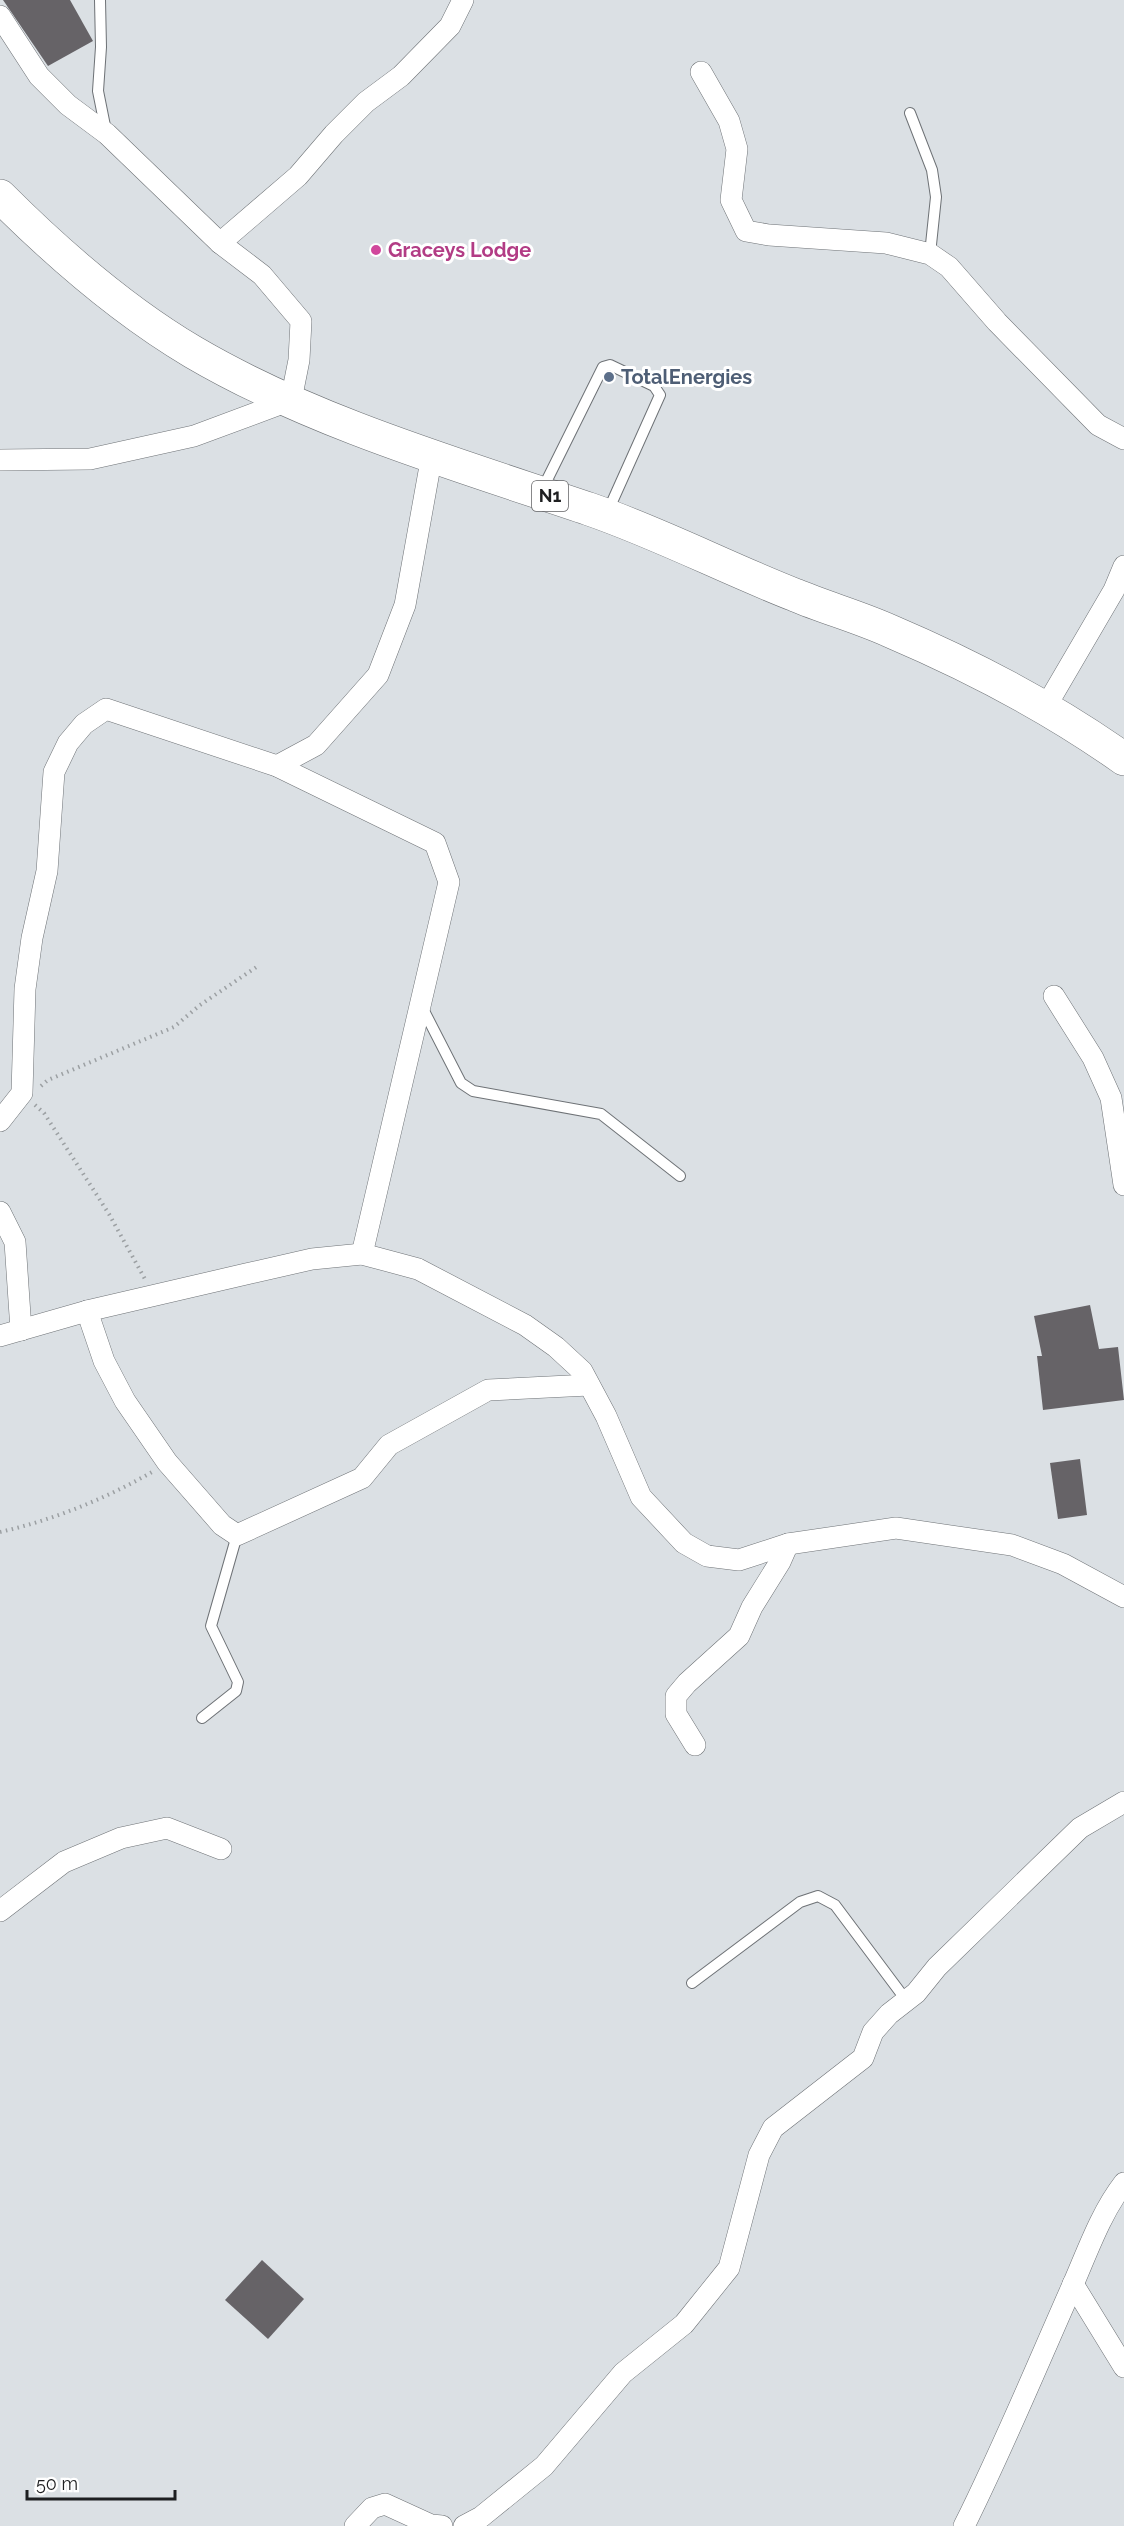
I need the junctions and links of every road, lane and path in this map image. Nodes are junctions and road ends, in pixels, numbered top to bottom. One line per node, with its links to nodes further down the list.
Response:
1 (100, 0): 6 (lane)
2 (463, 0): 8 (street)
3 (0, 16): 6 (street)
4 (701, 72): 9 (street)
5 (910, 113): 9 (lane)
6 (106, 134): 8 (street)
7 (0, 196): 10 (highway, N1)
8 (220, 243): 10 (street)
9 (930, 254): 11 (street)
10 (291, 400): 12 (highway, N1); 13 (street)
11 (1124, 439)
12 (432, 455): 14 (highway, N1); 19 (street)
13 (3, 456)
14 (541, 493): 15 (highway, N1); 15 (lane)
15 (605, 516): 17 (highway, N1)
16 (1124, 566): 17 (street)
17 (1045, 708): 18 (highway, N1)
18 (1124, 759)
19 (277, 766): 22 (street); 23 (street)
20 (258, 966): 23 (path)
21 (1054, 996): 26 (street)
22 (421, 1004): 25 (lane); 28 (street)
23 (24, 1095): 24 (street); 29 (path)
24 (0, 1121)
25 (680, 1176)
26 (1124, 1185)
27 (0, 1212): 31 (street)
28 (362, 1254): 29 (street); 33 (street)
29 (154, 1295): 30 (street)
30 (87, 1311): 31 (street); 34 (street)
31 (21, 1329): 32 (street)
32 (0, 1336)
33 (589, 1385): 36 (street); 37 (street)
34 (168, 1463): 35 (path); 36 (street)
35 (0, 1532)
36 (237, 1535): 39 (lane)
37 (788, 1544): 38 (street); 40 (street)
38 (1124, 1598)
39 (202, 1718)
40 (695, 1744)
41 (1124, 1802): 45 (street)
42 (221, 1849): 43 (street)
43 (0, 1911)
44 (692, 1983): 45 (lane)
45 (906, 2000): 51 (street)
46 (1124, 2183): 47 (street)
47 (1073, 2284): 48 (street); 52 (street)
48 (1124, 2367)
49 (355, 2526): 50 (street)
50 (442, 2526)
51 (464, 2526)
52 (964, 2526)

